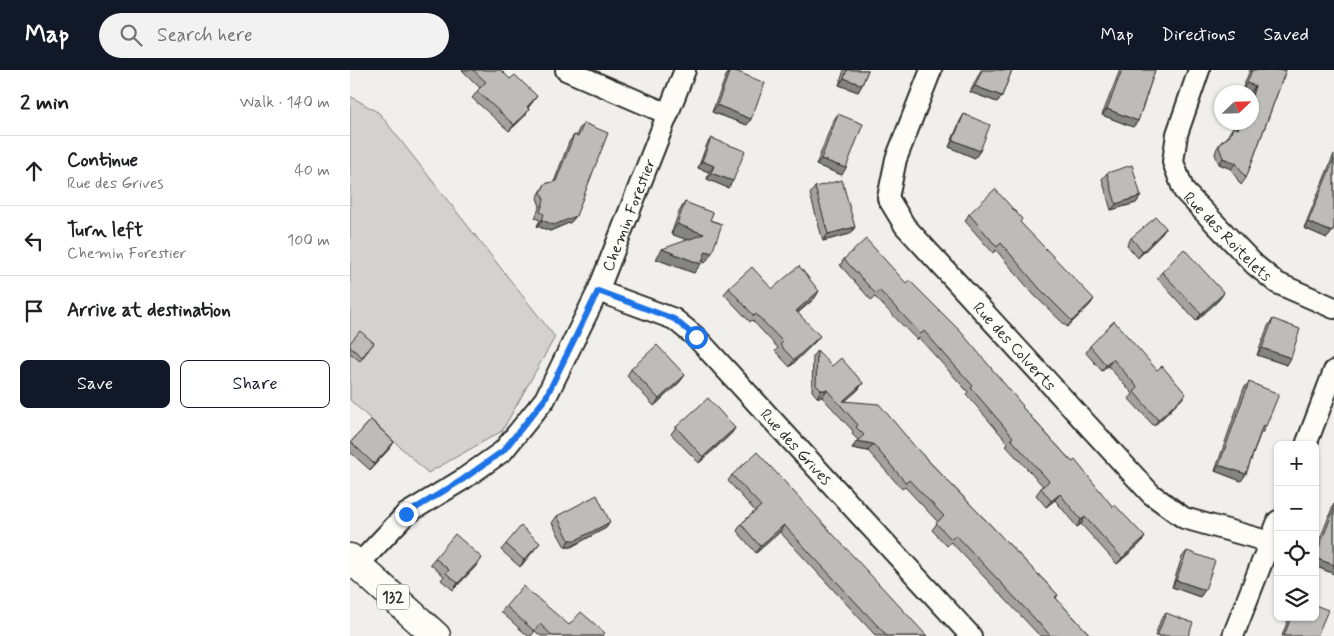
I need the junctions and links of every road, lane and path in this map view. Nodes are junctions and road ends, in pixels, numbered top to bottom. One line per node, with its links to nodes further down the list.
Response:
1 (566, 70): 5 (street)
2 (685, 70): 5 (street, Chemin Forestier)
3 (931, 70): 11 (street, Rue des Colverts)
4 (1199, 70): 7 (street, Rue des Roitelets)
5 (668, 114): 6 (street, Chemin Forestier)
6 (598, 291): 12 (street, Chemin Forestier); 14 (street, Rue des Grives)
7 (1334, 308)
8 (1334, 371): 9 (street)
9 (1308, 441)
10 (1274, 531): 11 (street)
11 (1270, 542): 15 (street)
12 (354, 561): 13 (main road, 132)
13 (436, 636)
14 (971, 636)
15 (1233, 636)

